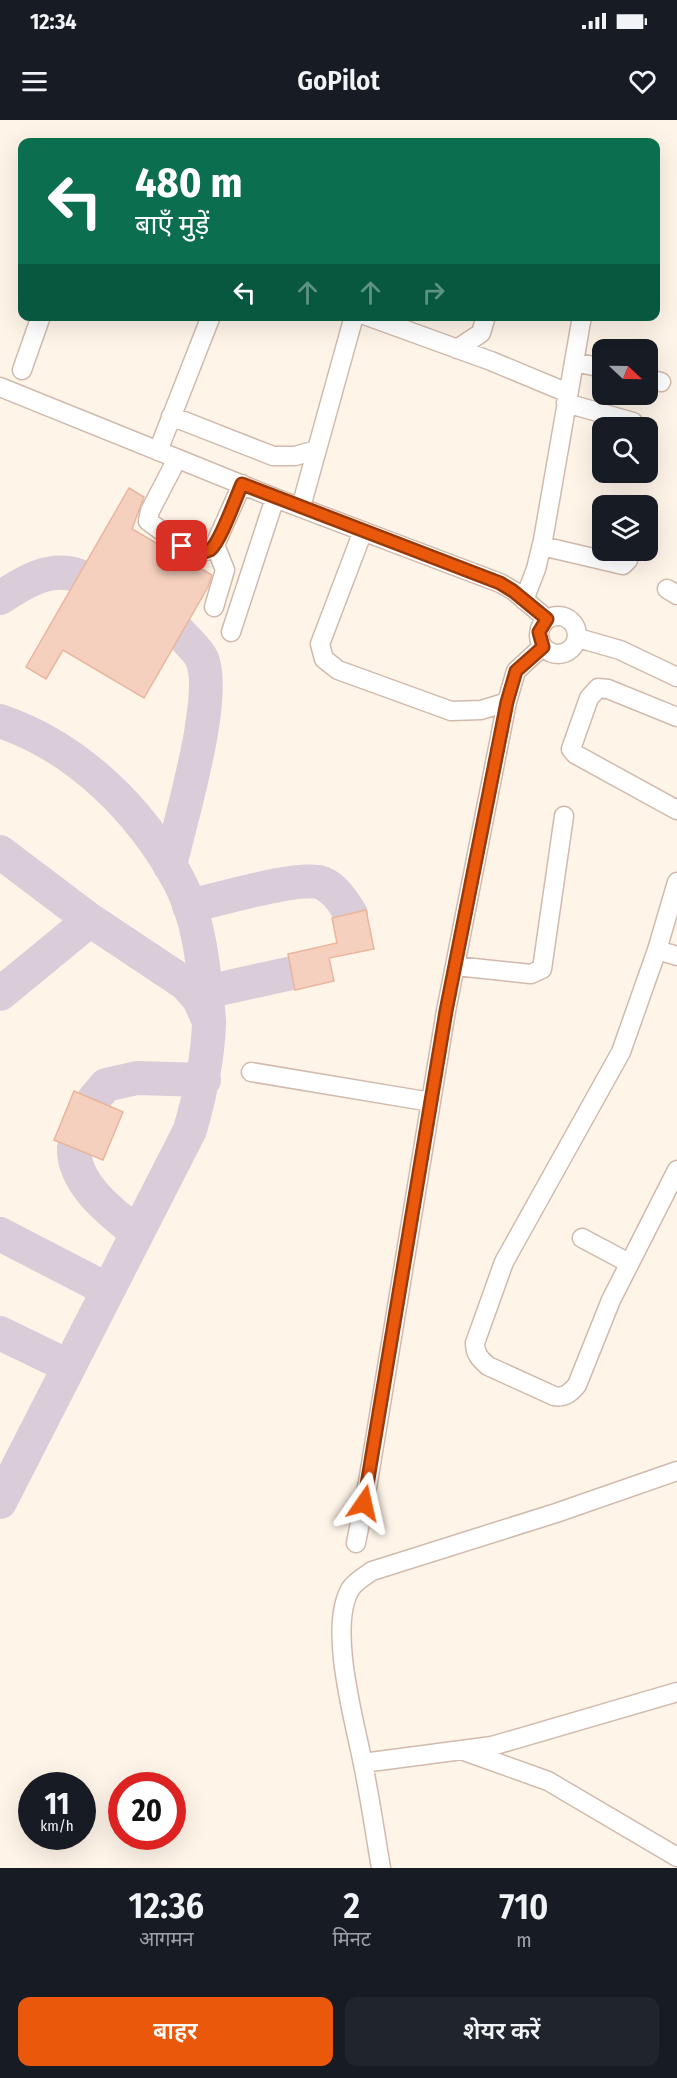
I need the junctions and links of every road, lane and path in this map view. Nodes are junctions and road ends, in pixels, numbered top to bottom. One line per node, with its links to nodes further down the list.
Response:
1 (39, 321): 11 (street)
2 (209, 321): 14 (street)
3 (353, 321): 16 (street)
4 (381, 321): 7 (street)
5 (581, 321): 9 (street)
6 (481, 324): 7 (street); 8 (street)
7 (458, 349): 8 (street)
8 (491, 361): 13 (street)
9 (574, 362): 10 (street); 13 (street)
10 (592, 366)
11 (22, 370)
12 (0, 387): 17 (street)
13 (567, 398): 15 (street); 24 (street)
14 (171, 416): 16 (street); 17 (street)
15 (619, 417)
16 (316, 450): 21 (street)
17 (158, 451): 18 (street)
18 (177, 459): 19 (street); 23 (street)
19 (242, 484): 20 (street); 23 (street)
20 (275, 498): 21 (street); 31 (street)
21 (301, 507): 22 (street)
22 (363, 531): 28 (street); 35 (street)
23 (215, 545): 29 (street)
24 (542, 546): 25 (street); 28 (street)
25 (592, 558)
26 (605, 561): 27 (street)
27 (627, 561)
28 (524, 600): 30 (street)
29 (214, 607)
30 (547, 619): 32 (street); 33 (street)
31 (231, 632)
32 (578, 638): 33 (street); 34 (street)
33 (543, 647): 35 (street)
34 (677, 677)
35 (507, 702): 42 (street)
36 (677, 717): 37 (street)
37 (677, 810)
38 (564, 816): 42 (street)
39 (677, 882): 40 (street)
40 (657, 950): 41 (street); 47 (street)
41 (677, 956)
42 (455, 966): 44 (street)
43 (251, 1072): 44 (street)
44 (430, 1102): 49 (street)
45 (677, 1170): 47 (street)
46 (582, 1238): 47 (street)
47 (629, 1263)
48 (677, 1471): 52 (street)
49 (356, 1543)
50 (677, 1692): 51 (street)
51 (462, 1750): 52 (street); 53 (street)
52 (363, 1763): 54 (street)
53 (677, 1857)
54 (381, 1868)

